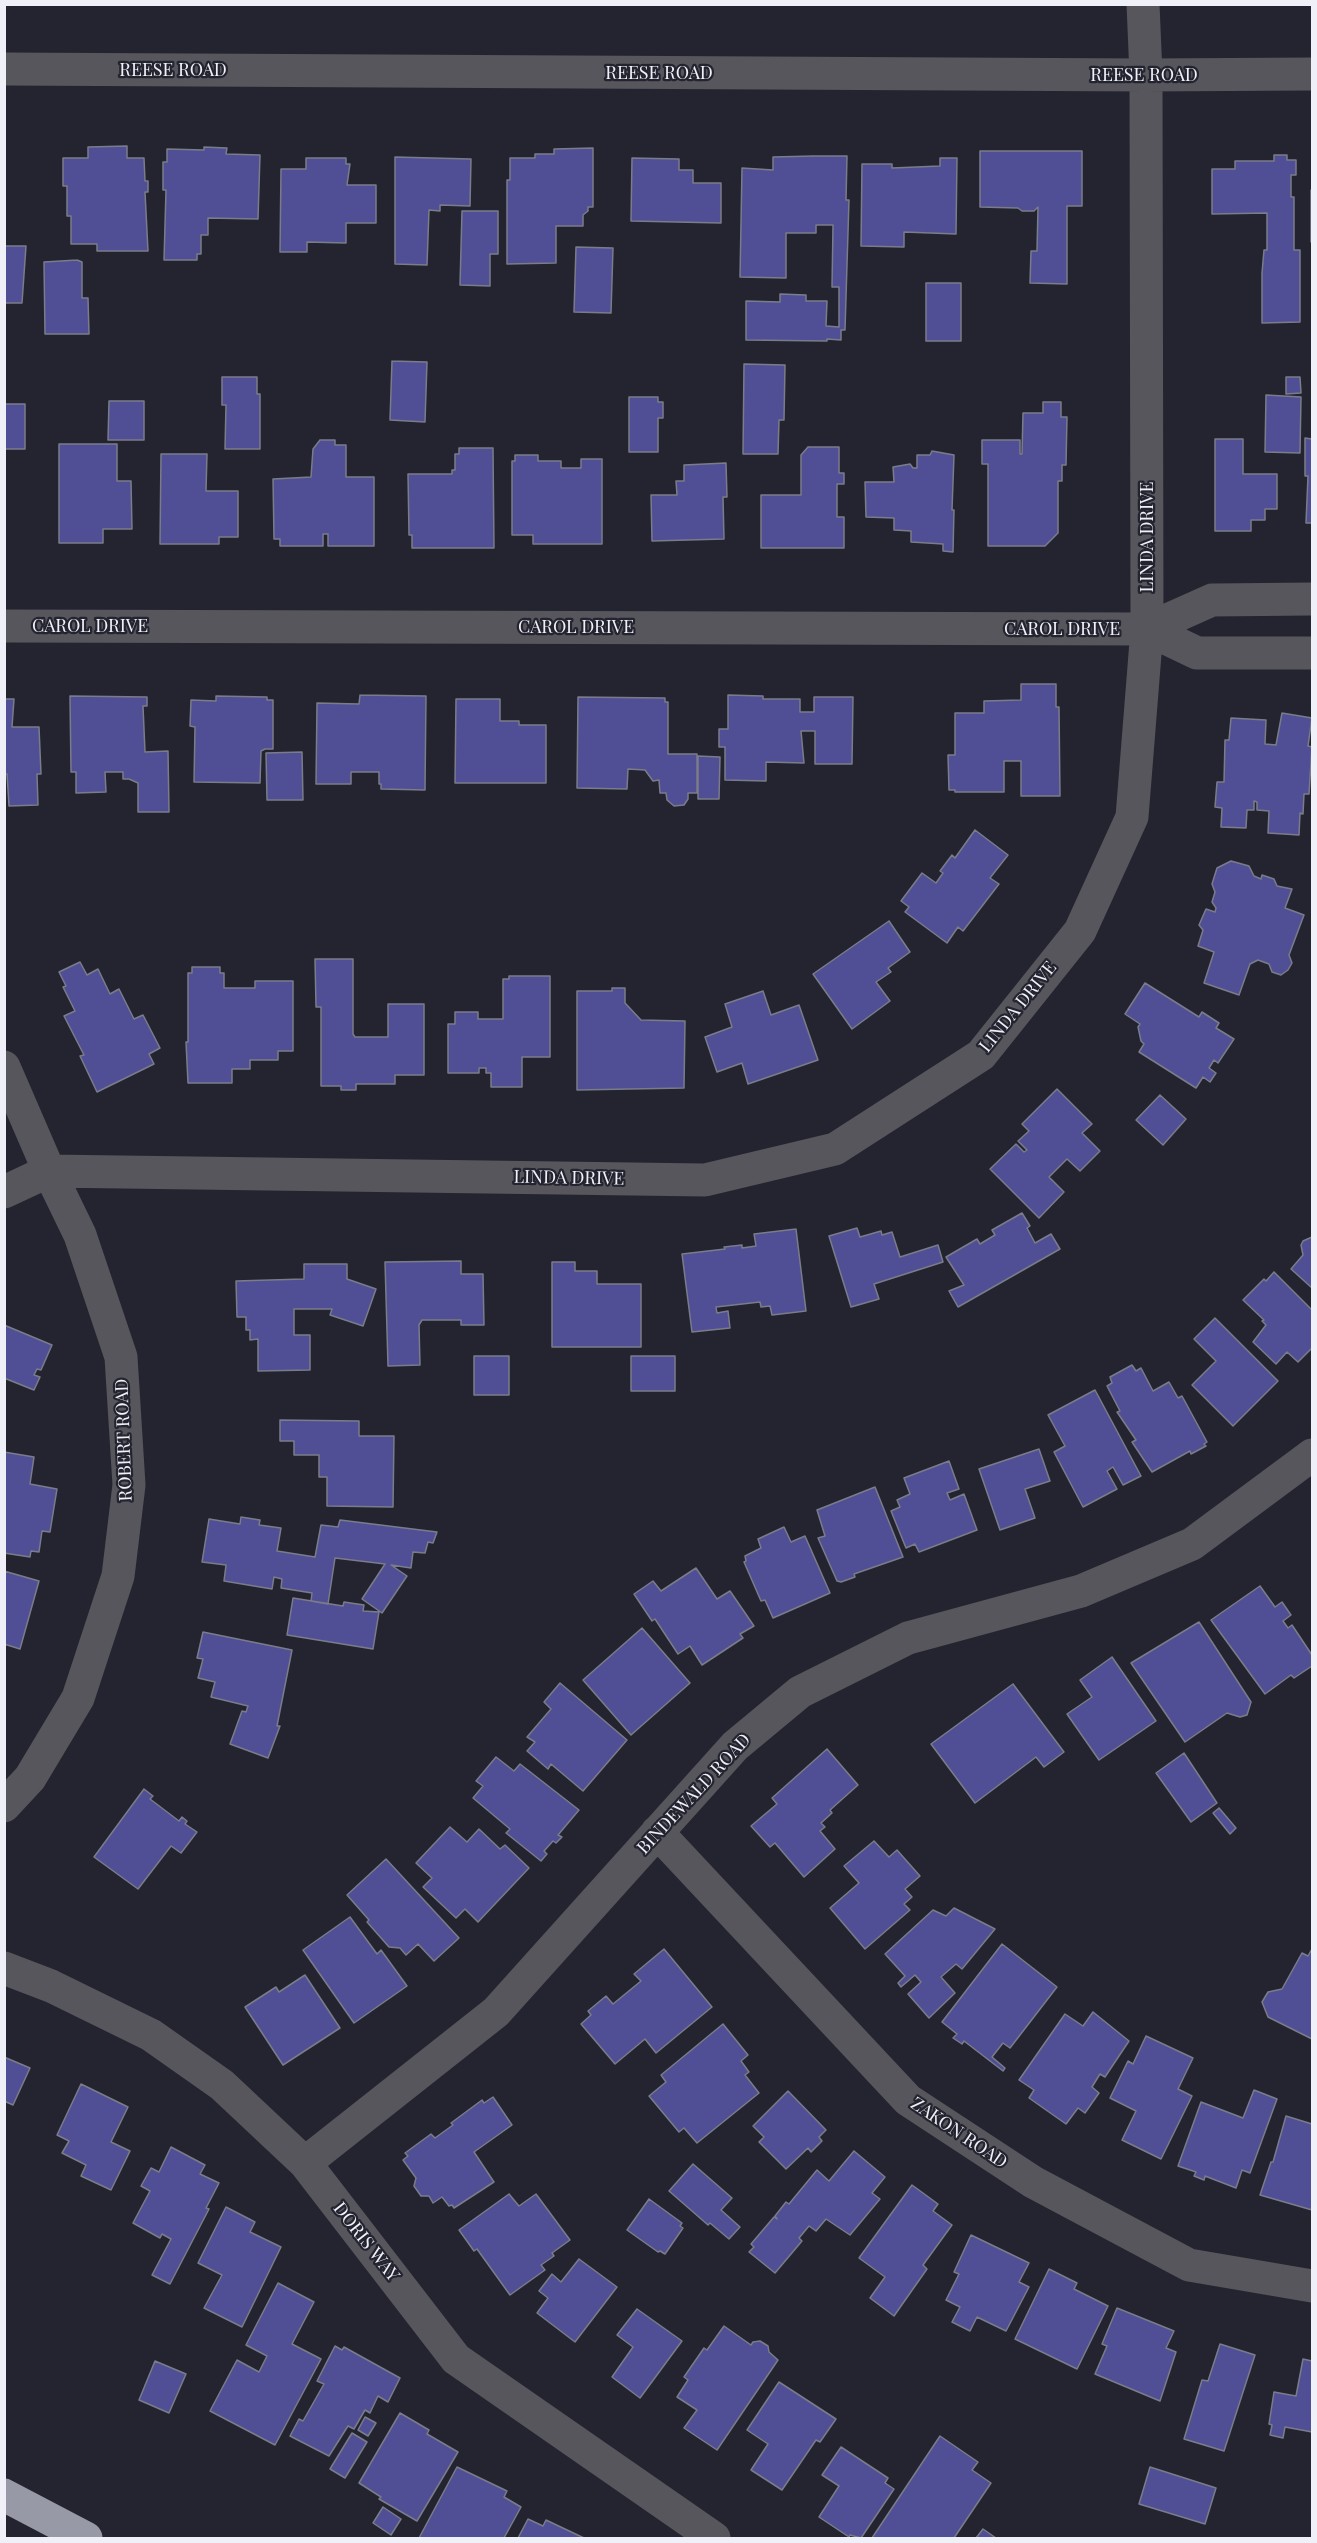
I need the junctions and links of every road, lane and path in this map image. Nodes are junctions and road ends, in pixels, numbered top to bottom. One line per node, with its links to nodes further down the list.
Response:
1 (1143, 4): 4 (street, LINDA DRIVE)
2 (4, 69): 4 (street, REESE ROAD)
3 (1312, 74): 4 (street, REESE ROAD)
4 (1146, 75): 7 (street, LINDA DRIVE)
5 (1312, 599): 7 (street, CAROL DRIVE)
6 (4, 626): 7 (street, CAROL DRIVE)
7 (1147, 629): 8 (street, CAROL DRIVE); 10 (street, LINDA DRIVE)
8 (1312, 653)
9 (4, 1066): 10 (street, ROBERT ROAD)
10 (49, 1171): 11 (street, LINDA DRIVE); 13 (street, ROBERT ROAD)
11 (4, 1192)
12 (1312, 1455): 14 (street, BINDEWALD ROAD)
13 (4, 1806)
14 (657, 1832): 16 (street, BINDEWALD ROAD); 17 (street, ZAKON ROAD)
15 (4, 1968): 16 (street, DORIS WAY)
16 (305, 2163): 20 (street, DORIS WAY)
17 (1312, 2286)
18 (4, 2495): 19 (highway)
19 (86, 2538)
20 (714, 2538)

